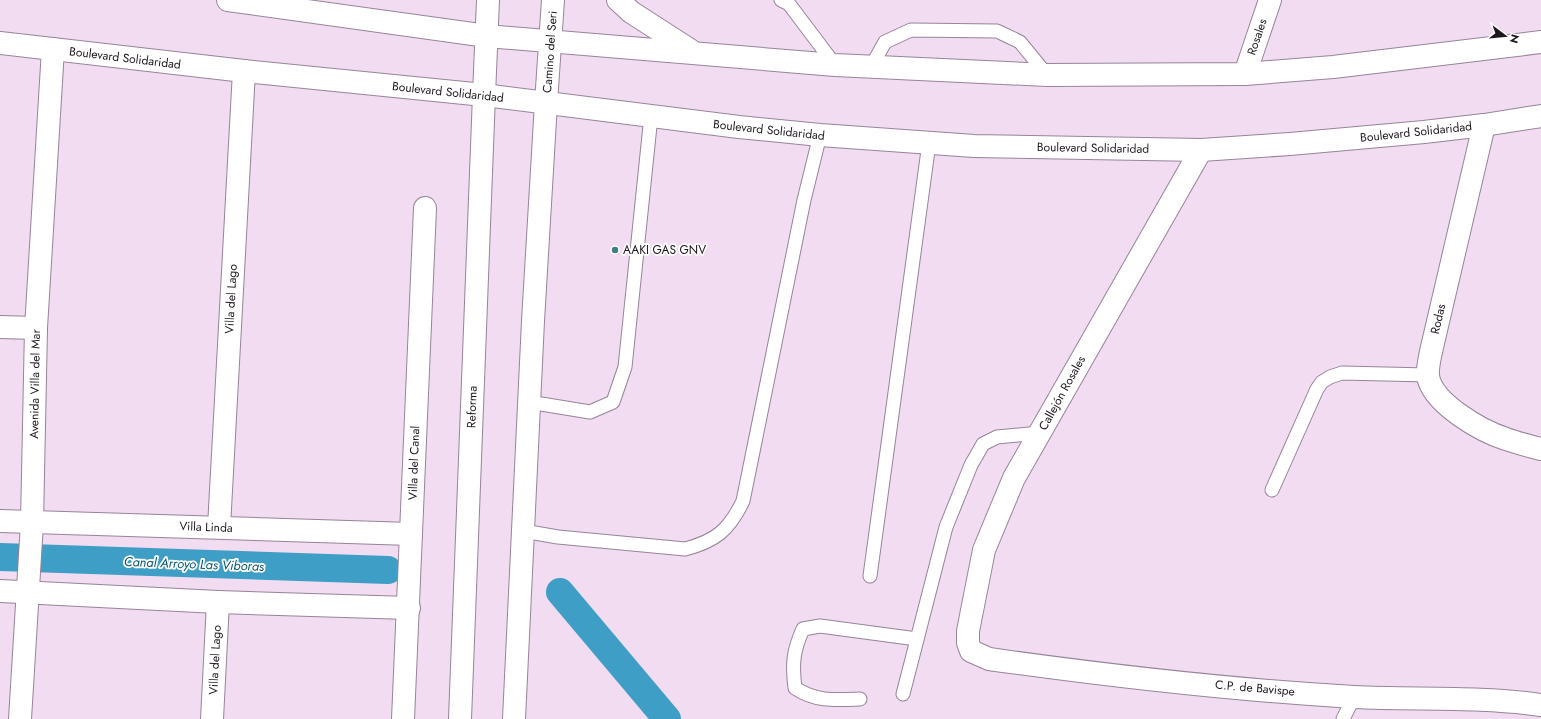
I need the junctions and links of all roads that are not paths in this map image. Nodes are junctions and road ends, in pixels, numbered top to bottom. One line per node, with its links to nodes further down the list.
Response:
1 (228, 0): 7 (main road)
2 (488, 0): 7 (main road)
3 (553, 0): 8 (main road, Camino del Seri)
4 (618, 0): 12 (main road)
5 (781, 0): 13 (lane)
6 (1270, 0): 16 (main road, Rosales)
7 (487, 36): 8 (main road); 18 (main road)
8 (552, 41): 12 (main road); 19 (main road, Camino del Seri)
9 (0, 42): 11 (main road, Boulevard Solidaridad)
10 (1541, 42): 16 (main road)
11 (53, 49): 15 (main road, Boulevard Solidaridad); 28 (main road, Avenida Villa del Mar)
12 (692, 52): 13 (main road)
13 (835, 65): 14 (main road)
14 (871, 67): 17 (main road); 17 (lane)
15 (244, 71): 18 (main road, Boulevard Solidaridad); 36 (main road, Villa del Lago)
16 (1245, 74): 17 (main road)
17 (1047, 75)
18 (484, 95): 19 (main road, Boulevard Solidaridad); 53 (main road, Reforma)
19 (546, 103): 20 (main road, Boulevard Solidaridad); 30 (main road)
20 (651, 116): 23 (main road, Boulevard Solidaridad); 30 (lane)
21 (1541, 116): 22 (main road, Boulevard Solidaridad)
22 (1484, 125): 25 (main road, Boulevard Solidaridad); 29 (main road, Rodas)
23 (820, 135): 24 (main road, Boulevard Solidaridad); 37 (lane)
24 (928, 143): 25 (main road, Boulevard Solidaridad); 39 (lane)
25 (1201, 150): 31 (main road, Callejón Rosales)
26 (425, 208): 38 (main road, Villa del Canal)
27 (0, 327): 28 (main road)
28 (36, 328): 35 (main road, Avenida Villa del Mar)
29 (1428, 375): 32 (main road); 33 (lane)
30 (529, 402): 37 (main road)
31 (1040, 433): 44 (lane); 45 (main road, Callejón Rosales)
32 (1541, 449)
33 (1272, 490)
34 (0, 521): 35 (main road, Villa Linda)
35 (32, 526): 36 (main road, Villa Linda); 40 (main road, Avenida Villa del Mar)
36 (219, 527): 38 (main road, Villa Linda)
37 (523, 531): 54 (main road)
38 (411, 534): 43 (main road, Villa del Canal)
39 (870, 576)
40 (27, 589): 41 (main road); 42 (main road); 50 (main road, Avenida Villa del Mar)
41 (0, 590)
42 (218, 602): 43 (main road); 51 (main road, Villa del Lago)
43 (409, 608): 52 (main road, Villa del Canal)
44 (917, 639): 46 (lane); 48 (lane)
45 (971, 651): 47 (main road, C.P. de Bavispe)
46 (903, 694)
47 (1354, 697): 49 (main road, C.P. de Bavispe); 55 (lane)
48 (860, 699)
49 (1541, 706)
50 (20, 719)
51 (212, 719)
52 (403, 719)
53 (460, 719)
54 (514, 719)
55 (1343, 719)

